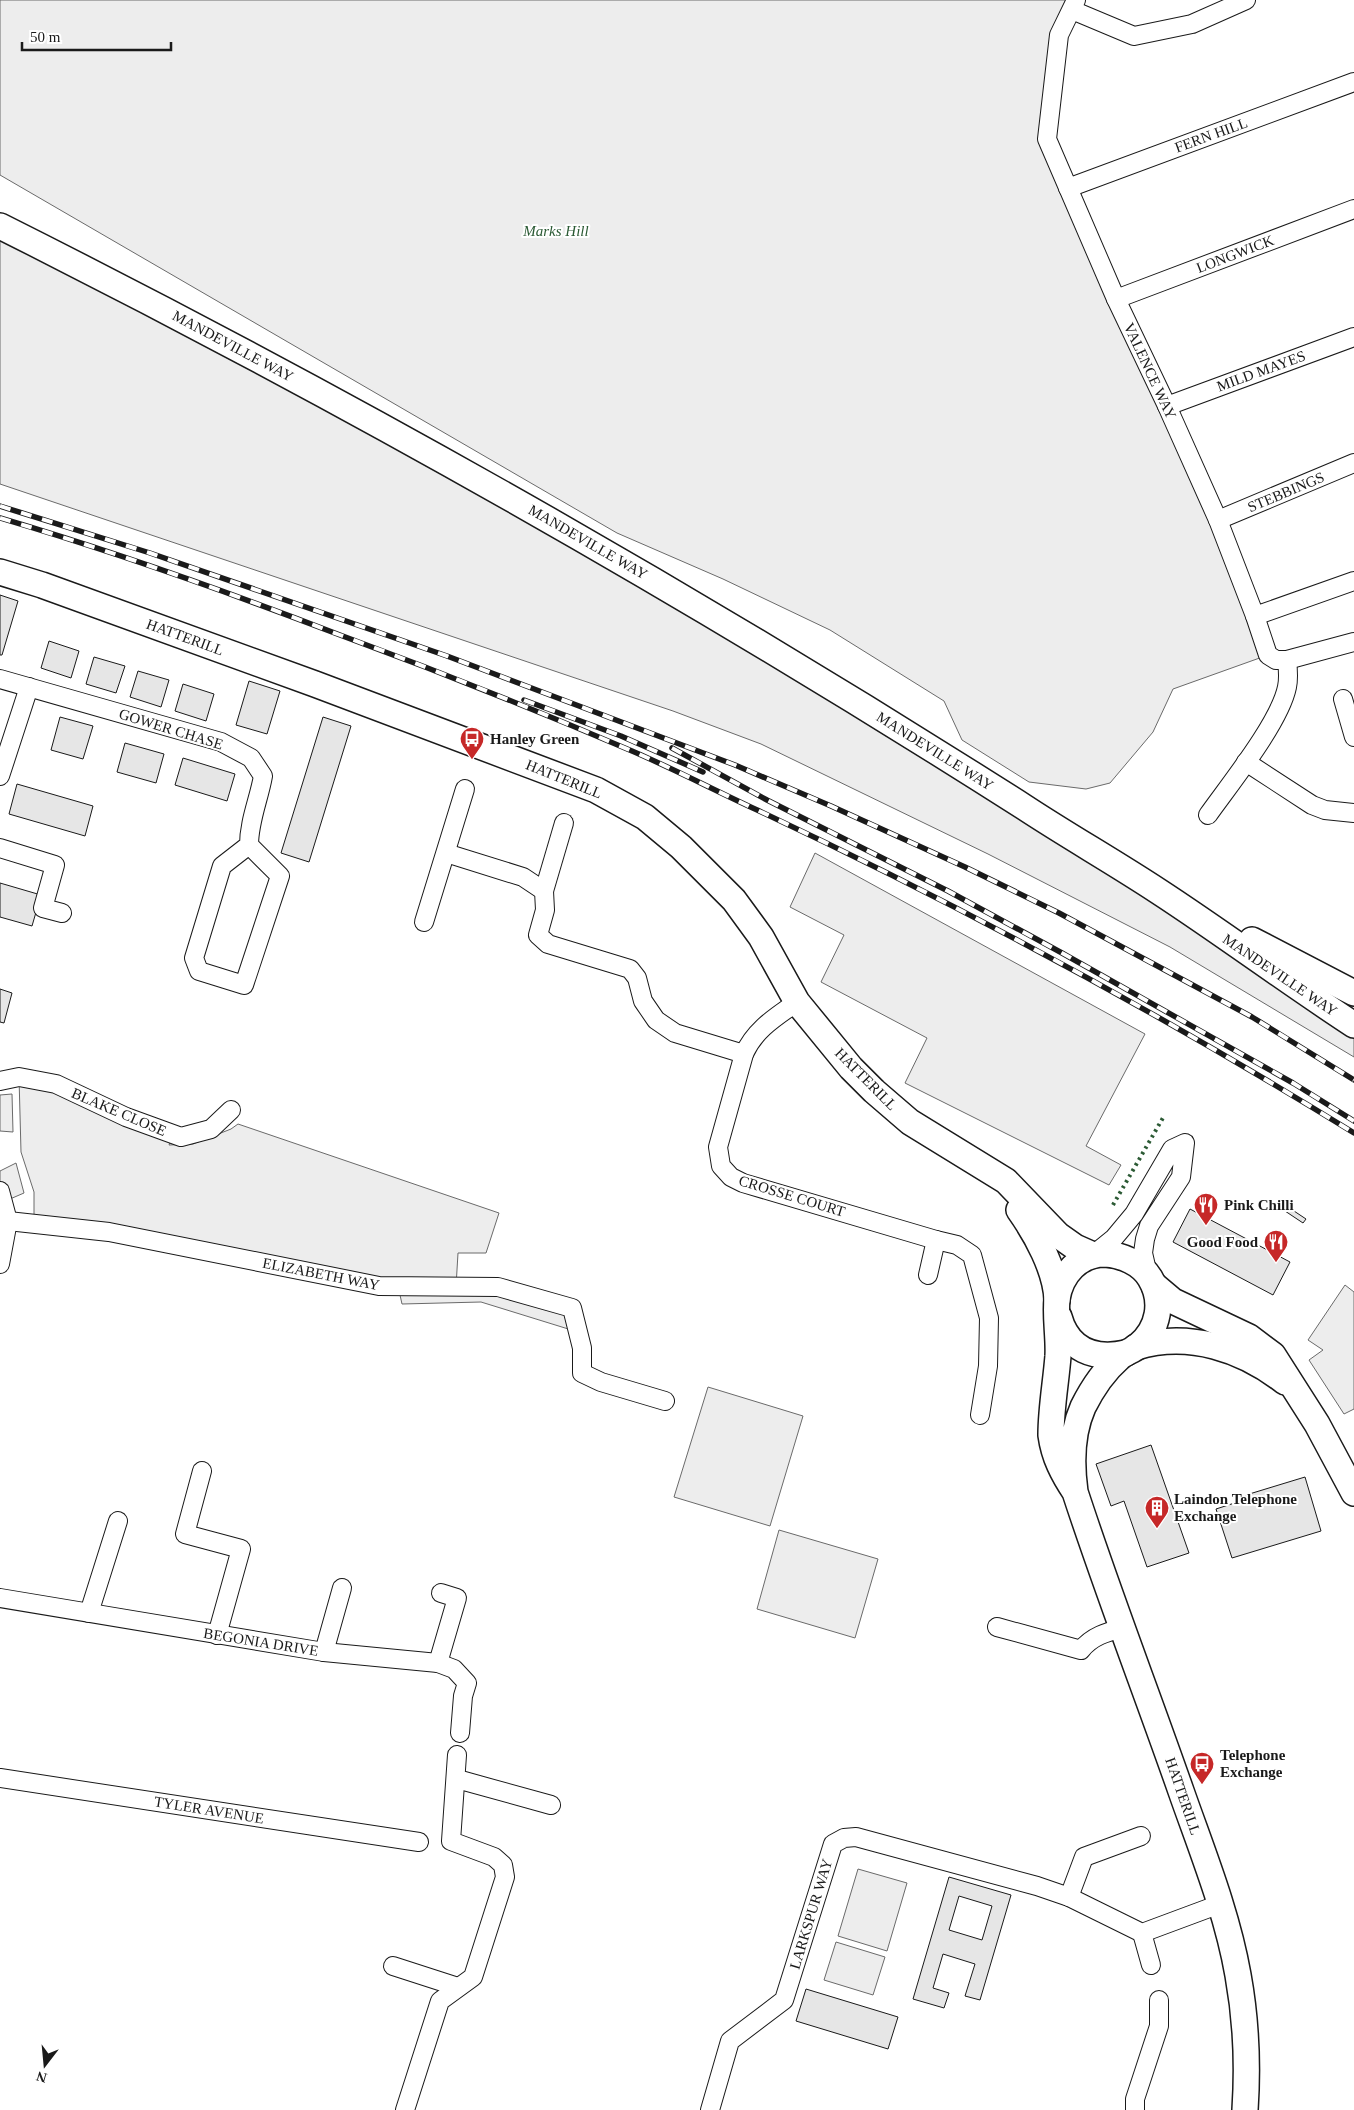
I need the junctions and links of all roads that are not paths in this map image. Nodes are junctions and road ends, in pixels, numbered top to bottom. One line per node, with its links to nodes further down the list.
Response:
1 (1246, 0): 2 (street)
2 (1074, 5): 4 (street, VALENCE WAY)
3 (1354, 82): 4 (street, FERN HILL)
4 (1068, 188): 7 (street, VALENCE WAY)
5 (1354, 209): 7 (street, LONGWICK)
6 (0, 226): 31 (street, MANDEVILLE WAY)
7 (1116, 299): 9 (street, VALENCE WAY)
8 (1354, 337): 9 (street, MILD MAYES)
9 (1167, 406): 11 (street, VALENCE WAY)
10 (1354, 463): 11 (street, STEBBINGS)
11 (1218, 520): 14 (street, VALENCE WAY)
12 (0, 572): 35 (street, HATTERILL)
13 (1354, 582): 14 (street)
14 (1255, 616): 16 (street, VALENCE WAY)
15 (1354, 642): 16 (street)
16 (1287, 660): 21 (street)
17 (0, 679): 18 (street, GOWER CHASE)
18 (29, 688): 22 (street); 27 (street, GOWER CHASE)
19 (1343, 700): 20 (street)
20 (1354, 737)
21 (1246, 762): 24 (street); 25 (street)
22 (0, 776)
23 (465, 789): 29 (street)
24 (1354, 813)
25 (1208, 815)
26 (564, 823): 30 (street)
27 (249, 845): 27 (street)
28 (0, 848): 32 (street)
29 (446, 853): 30 (street); 33 (street)
30 (544, 890): 37 (street)
31 (1157, 890): 34 (street, MANDEVILLE WAY); 36 (street, MANDEVILLE WAY)
32 (62, 914)
33 (424, 922)
34 (1354, 993)
35 (797, 1002): 37 (street, CROSSE COURT); 40 (street, HATTERILL)
36 (1354, 1025)
37 (744, 1054): 43 (street, CROSSE COURT)
38 (0, 1081): 39 (street, BLAKE CLOSE)
39 (231, 1110)
40 (973, 1162): 44 (street, HATTERILL); 48 (street, HATTERILL)
41 (0, 1191): 42 (street)
42 (8, 1221): 45 (street); 51 (street, ELIZABETH WAY)
43 (936, 1240): 46 (street); 52 (street, CROSSE COURT)
44 (1093, 1255): 47 (street, HATTERILL); 47 (street); 48 (street, HATTERILL)
45 (0, 1264)
46 (928, 1275)
47 (1151, 1280): 49 (street, HATTERILL); 50 (street)
48 (1057, 1306): 49 (street, HATTERILL); 54 (street, HATTERILL)
49 (1131, 1350): 50 (street); 54 (street, HATTERILL)
50 (1297, 1392): 55 (street)
51 (665, 1401)
52 (980, 1415)
53 (202, 1470): 63 (street)
54 (1075, 1492): 62 (street, HATTERILL)
55 (1354, 1494)
56 (118, 1521): 60 (street)
57 (342, 1588): 64 (street)
58 (442, 1593): 65 (street)
59 (0, 1598): 60 (street, BEGONIA DRIVE)
60 (89, 1613): 63 (street, BEGONIA DRIVE)
61 (997, 1627): 62 (street)
62 (1123, 1628): 74 (street, HATTERILL)
63 (218, 1635): 64 (street, BEGONIA DRIVE)
64 (324, 1652): 65 (street, BEGONIA DRIVE)
65 (438, 1663): 66 (street, BEGONIA DRIVE)
66 (460, 1733)
67 (457, 1754): 69 (street)
68 (0, 1778): 72 (street, TYLER AVENUE)
69 (456, 1779): 70 (street); 78 (street)
70 (551, 1805)
71 (1141, 1836): 73 (street)
72 (419, 1842)
73 (1069, 1897): 75 (street, LARKSPUR WAY); 81 (street, LARKSPUR WAY)
74 (1220, 1904): 75 (street); 83 (street, HATTERILL)
75 (1142, 1933): 76 (street)
76 (1151, 1965)
77 (393, 1966): 78 (street)
78 (458, 1987): 80 (street)
79 (1159, 2000): 82 (street)
80 (405, 2110)
81 (710, 2110)
82 (1135, 2110)
83 (1244, 2110)

